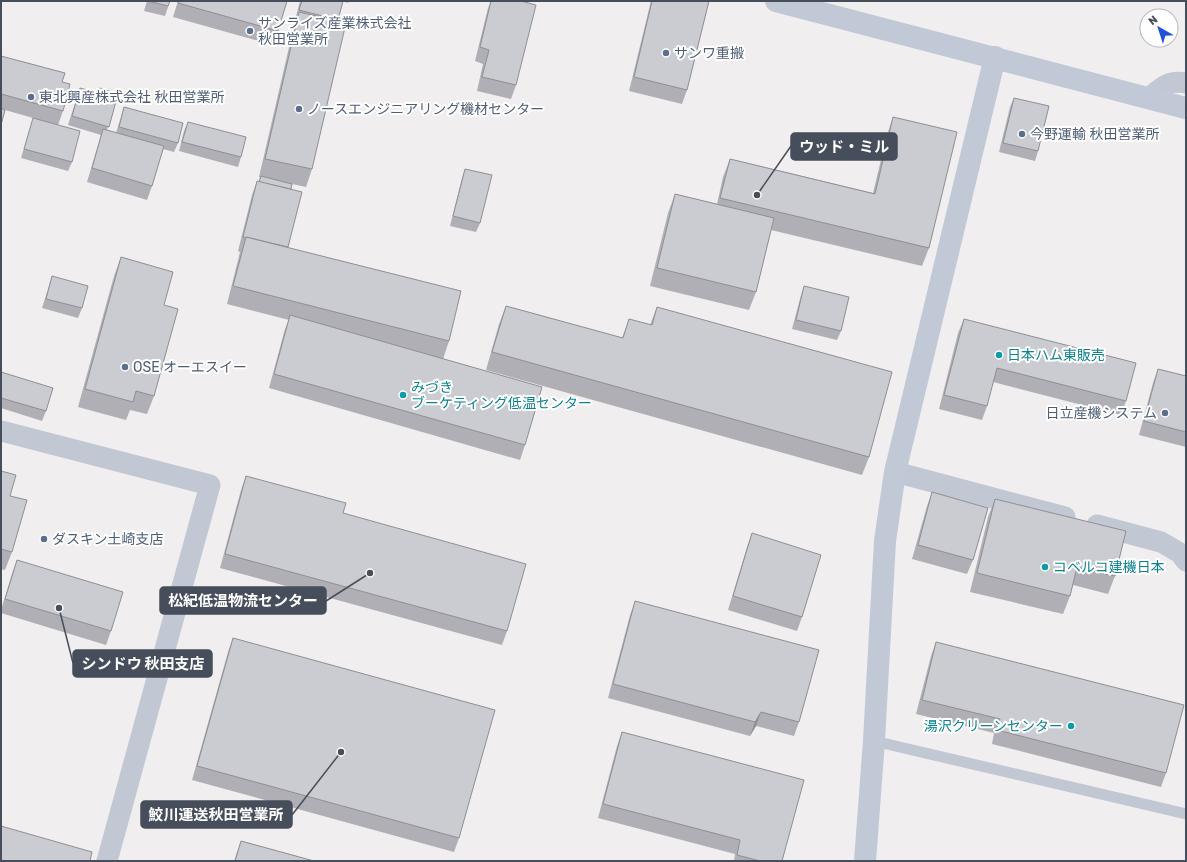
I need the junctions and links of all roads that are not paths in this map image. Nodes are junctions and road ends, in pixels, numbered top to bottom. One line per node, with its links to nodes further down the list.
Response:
1 (776, 1): 2 (street)
2 (996, 57): 4 (street); 7 (street)
3 (1186, 84): 4 (street)
4 (1149, 98): 5 (street)
5 (1186, 108)
6 (1, 431): 11 (street)
7 (895, 472): 8 (street); 9 (street)
8 (1186, 561)
9 (874, 741): 10 (lane); 12 (street)
10 (1186, 814)
11 (107, 861)
12 (865, 861)

